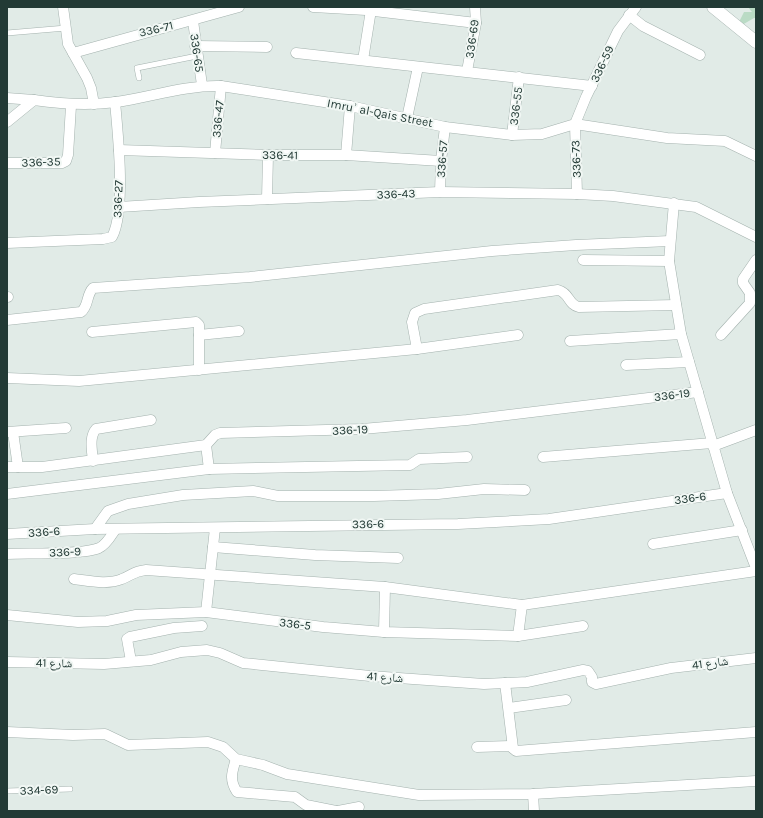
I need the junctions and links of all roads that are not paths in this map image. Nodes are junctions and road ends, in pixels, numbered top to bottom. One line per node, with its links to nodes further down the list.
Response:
1 (63, 7): 10 (street)
2 (239, 7): 8 (street, 336-71)
3 (313, 7): 6 (street)
4 (475, 7): 9 (street, 336-69)
5 (713, 7): 12 (street)
6 (371, 10): 9 (street); 18 (street)
7 (633, 11): 17 (street); 25 (street, 336-59)
8 (193, 21): 14 (street, 336-65); 16 (street, 336-71)
9 (476, 23): 20 (street, 336-69)
10 (66, 28): 11 (lane); 16 (street)
11 (7, 33)
12 (756, 42)
13 (267, 47): 14 (street)
14 (196, 51): 22 (lane); 23 (street, 336-65)
15 (296, 52): 18 (street)
16 (73, 53): 29 (street)
17 (700, 55)
18 (363, 60): 19 (street)
19 (418, 67): 20 (street); 32 (street)
20 (467, 71): 21 (street)
21 (519, 77): 25 (street); 36 (street, 336-55)
22 (139, 78)
23 (202, 86): 24 (street, Imruʾ al-Qais Street); 28 (street, Imruʾ al-Qais Street)
24 (221, 86): 31 (street, Imruʾ al-Qais Street); 38 (street, 336-47)
25 (592, 86): 34 (street, 336-59)
26 (7, 98): 27 (street, Imruʾ al-Qais Street)
27 (34, 100): 30 (street, Imruʾ al-Qais Street); 33 (street)
28 (115, 102): 29 (street, Imruʾ al-Qais Street); 37 (street, 336-27)
29 (94, 104): 30 (street, Imruʾ al-Qais Street)
30 (71, 106): 43 (street, 336-35)
31 (350, 106): 32 (street, Imruʾ al-Qais Street); 40 (street)
32 (407, 118): 35 (street, Imruʾ al-Qais Street)
33 (7, 122)
34 (575, 124): 36 (street, Imruʾ al-Qais Street); 41 (street, Imruʾ al-Qais Street); 45 (street, 336-73)
35 (445, 126): 36 (street, Imruʾ al-Qais Street); 42 (street, 336-57)
36 (512, 135)
37 (119, 150): 38 (street, 336-41); 48 (street, 336-27)
38 (215, 153): 39 (street, 336-41)
39 (268, 155): 40 (street, 336-41); 46 (street)
40 (346, 155): 42 (street, 336-41)
41 (756, 156)
42 (441, 161): 44 (street, 336-57)
43 (7, 163)
44 (440, 192): 45 (street, 336-43); 46 (street, 336-43)
45 (577, 194): 47 (street, 336-43)
46 (267, 199): 48 (street, 336-43)
47 (674, 204): 49 (street, 336-43); 50 (street)
48 (119, 207): 51 (street, 336-27)
49 (756, 238)
50 (670, 241): 54 (street); 56 (street)
51 (7, 243)
52 (583, 260): 54 (street)
53 (756, 260): 62 (street)
54 (669, 261): 55 (street)
55 (676, 305): 59 (street); 64 (street)
56 (7, 320)
57 (239, 331): 60 (street)
58 (92, 332): 60 (street)
59 (681, 334): 63 (street); 65 (street)
60 (199, 335): 67 (street)
61 (518, 335): 64 (street)
62 (721, 335)
63 (570, 341)
64 (417, 349): 67 (street)
65 (689, 362): 66 (street); 69 (street)
66 (626, 365)
67 (199, 370): 68 (street)
68 (7, 378)
69 (698, 392): 74 (street, 336-19); 75 (street)
70 (151, 420): 78 (street)
71 (66, 428): 73 (street)
72 (756, 430): 75 (street)
73 (10, 432): 80 (street)
74 (206, 445): 78 (street); 81 (street)
75 (713, 445): 76 (street); 83 (street)
76 (542, 457)
77 (467, 458): 81 (street)
78 (93, 461): 80 (street)
79 (7, 468): 80 (street)
80 (18, 468)
81 (209, 469): 84 (street)
82 (525, 490): 86 (street)
83 (727, 493): 85 (street, 336-6); 88 (street)
84 (7, 494)
85 (215, 528): 87 (street, 336-6); 91 (street)
86 (95, 529): 87 (street, 336-6); 89 (street, 336-6)
87 (115, 530): 92 (street, 336-9)
88 (742, 530): 90 (street); 94 (street)
89 (7, 534)
90 (653, 544)
91 (213, 547): 93 (street); 96 (street)
92 (7, 554)
93 (398, 558)
94 (756, 568)
95 (756, 571): 99 (street)
96 (211, 575): 97 (street); 98 (street); 100 (street)
97 (74, 579)
98 (386, 587): 99 (street); 104 (street)
99 (522, 605): 105 (street)
100 (206, 612): 101 (street, 336-5); 104 (street, 336-5)
101 (7, 615)
102 (202, 626): 107 (street)
103 (583, 626): 105 (street, 336-5)
104 (384, 632): 105 (street, 336-5)
105 (518, 636)
106 (756, 658): 109 (street, شارع 41)
107 (131, 661): 108 (street, شارع 41); 109 (street, شارع 41)
108 (7, 662)
109 (505, 683): 111 (street)
110 (566, 700): 111 (street)
111 (509, 708): 115 (street)
112 (7, 732): 116 (street)
113 (756, 732): 115 (street)
114 (477, 747): 115 (street)
115 (513, 748)
116 (236, 759): 120 (street); 122 (street)
117 (756, 781): 120 (street)
118 (70, 789): 119 (lane, 334-69)
119 (7, 791)
120 (533, 794): 123 (street)
121 (359, 807): 122 (street)
122 (337, 811)
123 (534, 811)

